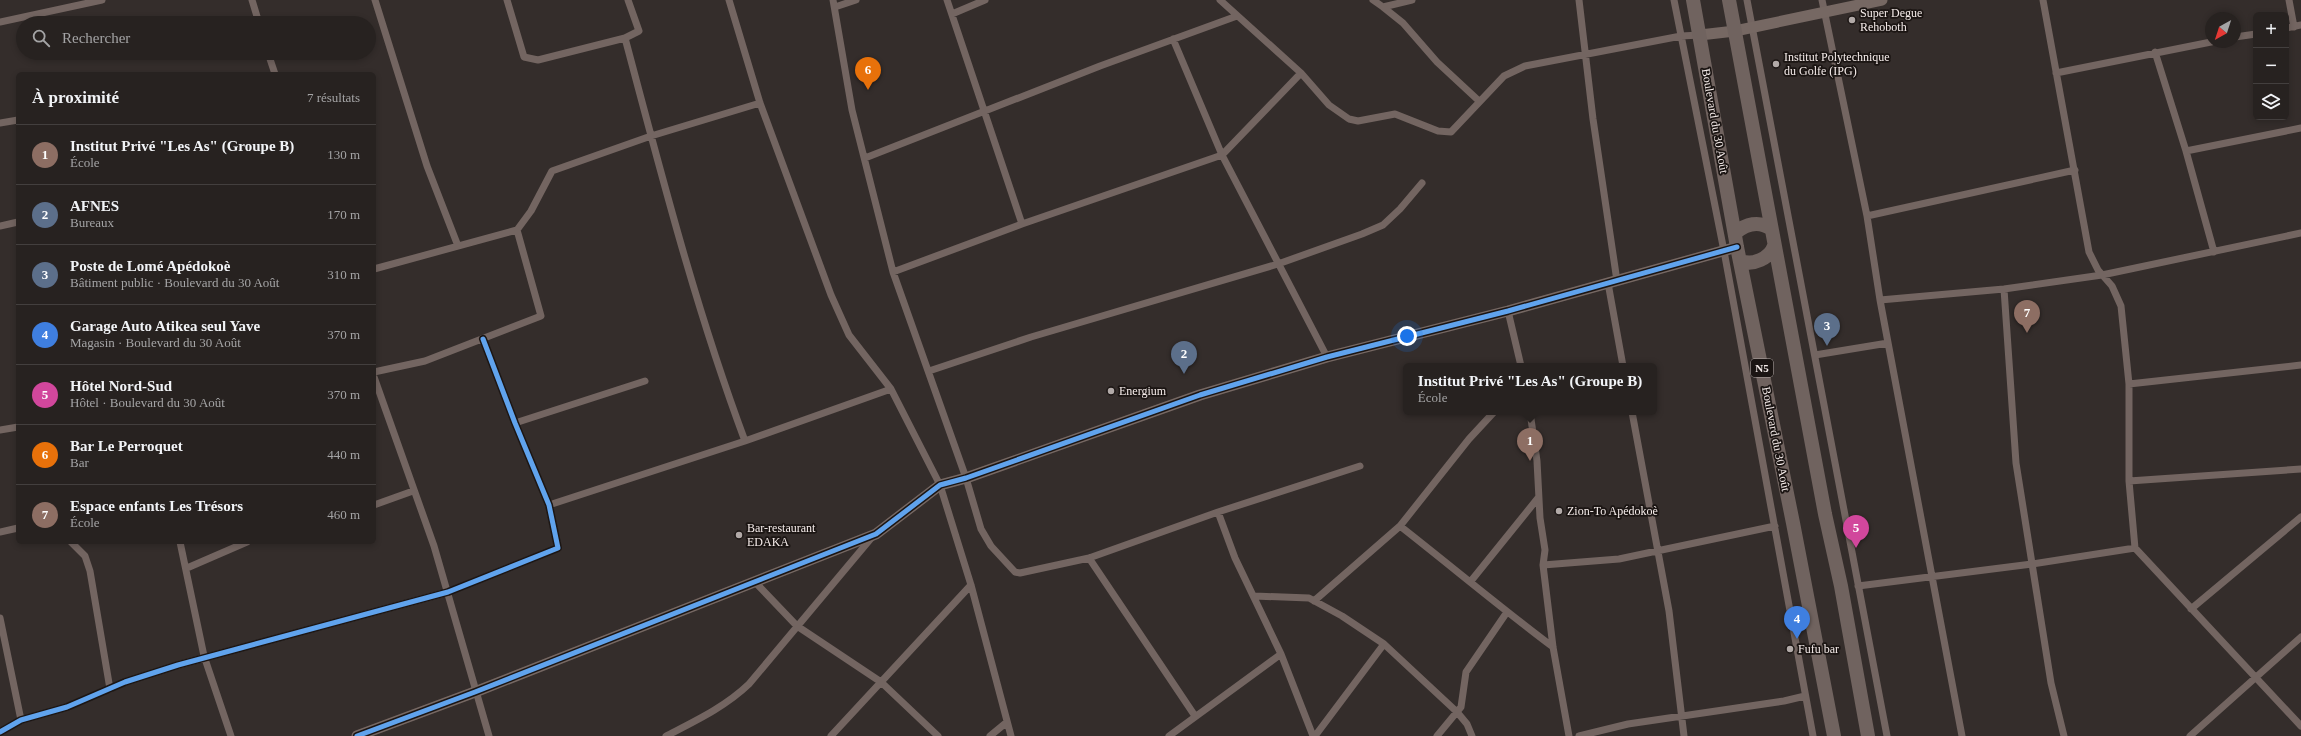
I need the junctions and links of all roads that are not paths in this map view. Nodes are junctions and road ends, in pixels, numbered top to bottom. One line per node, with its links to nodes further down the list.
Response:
1 (102, 0): 25 (street)
2 (252, 0): 26 (street)
3 (375, 0): 65 (street)
4 (507, 0): 37 (street)
5 (628, 0): 37 (street)
6 (729, 0): 47 (street)
7 (856, 0): 21 (street)
8 (947, 0): 24 (street)
9 (985, 0): 24 (street)
10 (1220, 0): 27 (street)
11 (1373, 0): 23 (street)
12 (1412, 0): 23 (street)
13 (1579, 0): 41 (street)
14 (1674, 0): 35 (street)
15 (1694, 0): 34 (highway, Boulevard du 30 Août / N5)
16 (1729, 0): 32 (highway)
17 (1747, 0): 31 (street)
18 (1882, 0): 22 (street)
19 (2043, 0): 45 (street)
20 (2289, 0): 30 (street)
21 (834, 4): 55 (street)
22 (1823, 5): 31 (street); 58 (street)
23 (1383, 7): 46 (street)
24 (952, 14): 48 (street)
25 (28, 16)
26 (257, 16)
27 (1236, 16): 38 (street); 44 (street)
28 (16, 19): 29 (street)
29 (0, 22)
30 (2297, 26)
31 (1752, 27): 32 (street); 79 (street)
32 (1735, 31): 34 (street); 62 (highway)
33 (2253, 34): 36 (street)
34 (1700, 35): 35 (street); 67 (highway, Boulevard du 30 Août / N5)
35 (1681, 36): 41 (street); 67 (street)
36 (2241, 36)
37 (625, 38): 52 (street)
38 (1173, 39): 48 (street); 54 (street)
39 (2205, 43): 40 (street)
40 (2154, 52): 45 (street); 53 (street)
41 (1585, 54): 46 (street); 73 (street)
42 (270, 60): 43 (street)
43 (273, 72)
44 (1301, 73): 46 (street); 54 (street)
45 (2056, 73): 56 (street)
46 (1479, 101)
47 (760, 103): 52 (street); 89 (street)
48 (984, 111): 55 (street); 60 (street)
49 (16, 120): 50 (street)
50 (0, 123)
51 (2301, 128): 53 (street)
52 (651, 136): 63 (street); 96 (street)
53 (2186, 151): 68 (street)
54 (1222, 155): 60 (street); 69 (street)
55 (865, 158): 71 (street)
56 (2075, 170): 58 (street); 72 (street)
57 (1422, 183): 69 (street)
58 (1867, 216): 75 (street)
59 (16, 222): 61 (street)
60 (1022, 224): 71 (street)
61 (0, 226)
62 (1771, 229): 66 (highway); 67 (highway)
63 (517, 230): 65 (street); 77 (street)
64 (2301, 233): 68 (street)
65 (458, 246): 70 (street)
66 (1774, 246): 67 (highway); 168 (highway)
67 (1734, 248): 73 (street); 109 (street); 167 (highway, Boulevard du 30 Août / N5)
68 (2214, 252): 72 (street)
69 (1278, 264): 80 (street); 85 (street)
70 (376, 268)
71 (893, 272): 85 (street)
72 (2102, 275): 74 (street); 88 (street)
73 (1612, 282): 76 (street); 82 (street)
74 (2004, 289): 75 (street); 119 (street)
75 (1880, 300): 78 (street)
76 (1508, 311): 80 (street); 81 (street)
77 (483, 339): 84 (street); 93 (street)
78 (1888, 343): 79 (street); 122 (street)
79 (1815, 356): 126 (street)
80 (1327, 357): 99 (street)
81 (1520, 363)
82 (1623, 363)
83 (2301, 365): 88 (street)
84 (376, 372)
85 (928, 372): 99 (street)
86 (645, 381): 93 (street)
87 (376, 382): 102 (street)
88 (2129, 384): 100 (street)
89 (891, 389): 96 (street); 101 (street)
90 (1491, 415): 108 (street)
91 (1530, 415): 103 (street)
92 (1633, 415): 117 (street)
93 (515, 423): 105 (street)
94 (16, 427): 95 (street)
95 (0, 430)
96 (745, 441): 105 (street)
97 (1360, 466): 106 (street)
98 (2301, 469): 100 (street)
99 (966, 478): 101 (street); 118 (street)
100 (2129, 481): 116 (street)
101 (940, 485): 112 (street); 125 (street)
102 (413, 492): 104 (street); 127 (street)
103 (1538, 498): 120 (street); 123 (street)
104 (376, 504)
105 (549, 505): 127 (street)
106 (1218, 512): 118 (street); 128 (street)
107 (2301, 517): 130 (street)
108 (1400, 526): 123 (street); 129 (street)
109 (1775, 526): 117 (street); 143 (street)
110 (16, 528): 111 (street)
111 (0, 532)
112 (876, 534): 124 (street); 133 (street)
113 (73, 544): 141 (street)
114 (181, 544): 121 (street)
115 (242, 544): 121 (street)
116 (2135, 548): 119 (street); 130 (street)
117 (1658, 550): 120 (street); 146 (street)
118 (1089, 558): 145 (street)
119 (2032, 564): 122 (street); 171 (street)
120 (1543, 566): 136 (street)
121 (188, 568): 138 (street)
122 (1932, 578): 126 (street); 170 (street)
123 (1471, 581): 131 (street)
124 (755, 582): 133 (street); 142 (street)
125 (971, 585): 140 (street); 148 (street)
126 (1858, 586): 169 (street)
127 (448, 592): 138 (street); 142 (street)
128 (1255, 596): 129 (street); 137 (street)
129 (1314, 601): 135 (street)
130 (2191, 609): 139 (street)
131 (1507, 612): 136 (street); 144 (street)
132 (0, 618): 147 (street)
133 (797, 626): 140 (street); 154 (street)
134 (2301, 637): 139 (street)
135 (1384, 644): 144 (street); 160 (street)
136 (1553, 647): 163 (street)
137 (1281, 654): 145 (street); 160 (street)
138 (204, 656): 141 (street); 151 (street)
139 (2256, 677): 149 (street); 172 (street)
140 (881, 682): 155 (street); 156 (street)
141 (110, 689): 147 (street)
142 (475, 692): 152 (street); 153 (street)
143 (1805, 696): 146 (street); 166 (street)
144 (1457, 712): 161 (street); 162 (street)
145 (1195, 716): 159 (street)
146 (1682, 716): 164 (street); 165 (street)
147 (20, 720): 150 (street)
148 (1007, 722): 157 (street); 158 (street)
149 (2301, 726)
150 (0, 732)
151 (231, 736)
152 (357, 736)
153 (489, 736)
154 (666, 736)
155 (831, 736)
156 (938, 736)
157 (990, 736)
158 (1011, 736)
159 (1169, 736)
160 (1314, 736)
161 (1437, 736)
162 (1472, 736)
163 (1569, 736)
164 (1579, 736)
165 (1684, 736)
166 (1813, 736)
167 (1834, 736)
168 (1868, 736)
169 (1887, 736)
170 (1962, 736)
171 (2064, 736)
172 (2190, 736)

